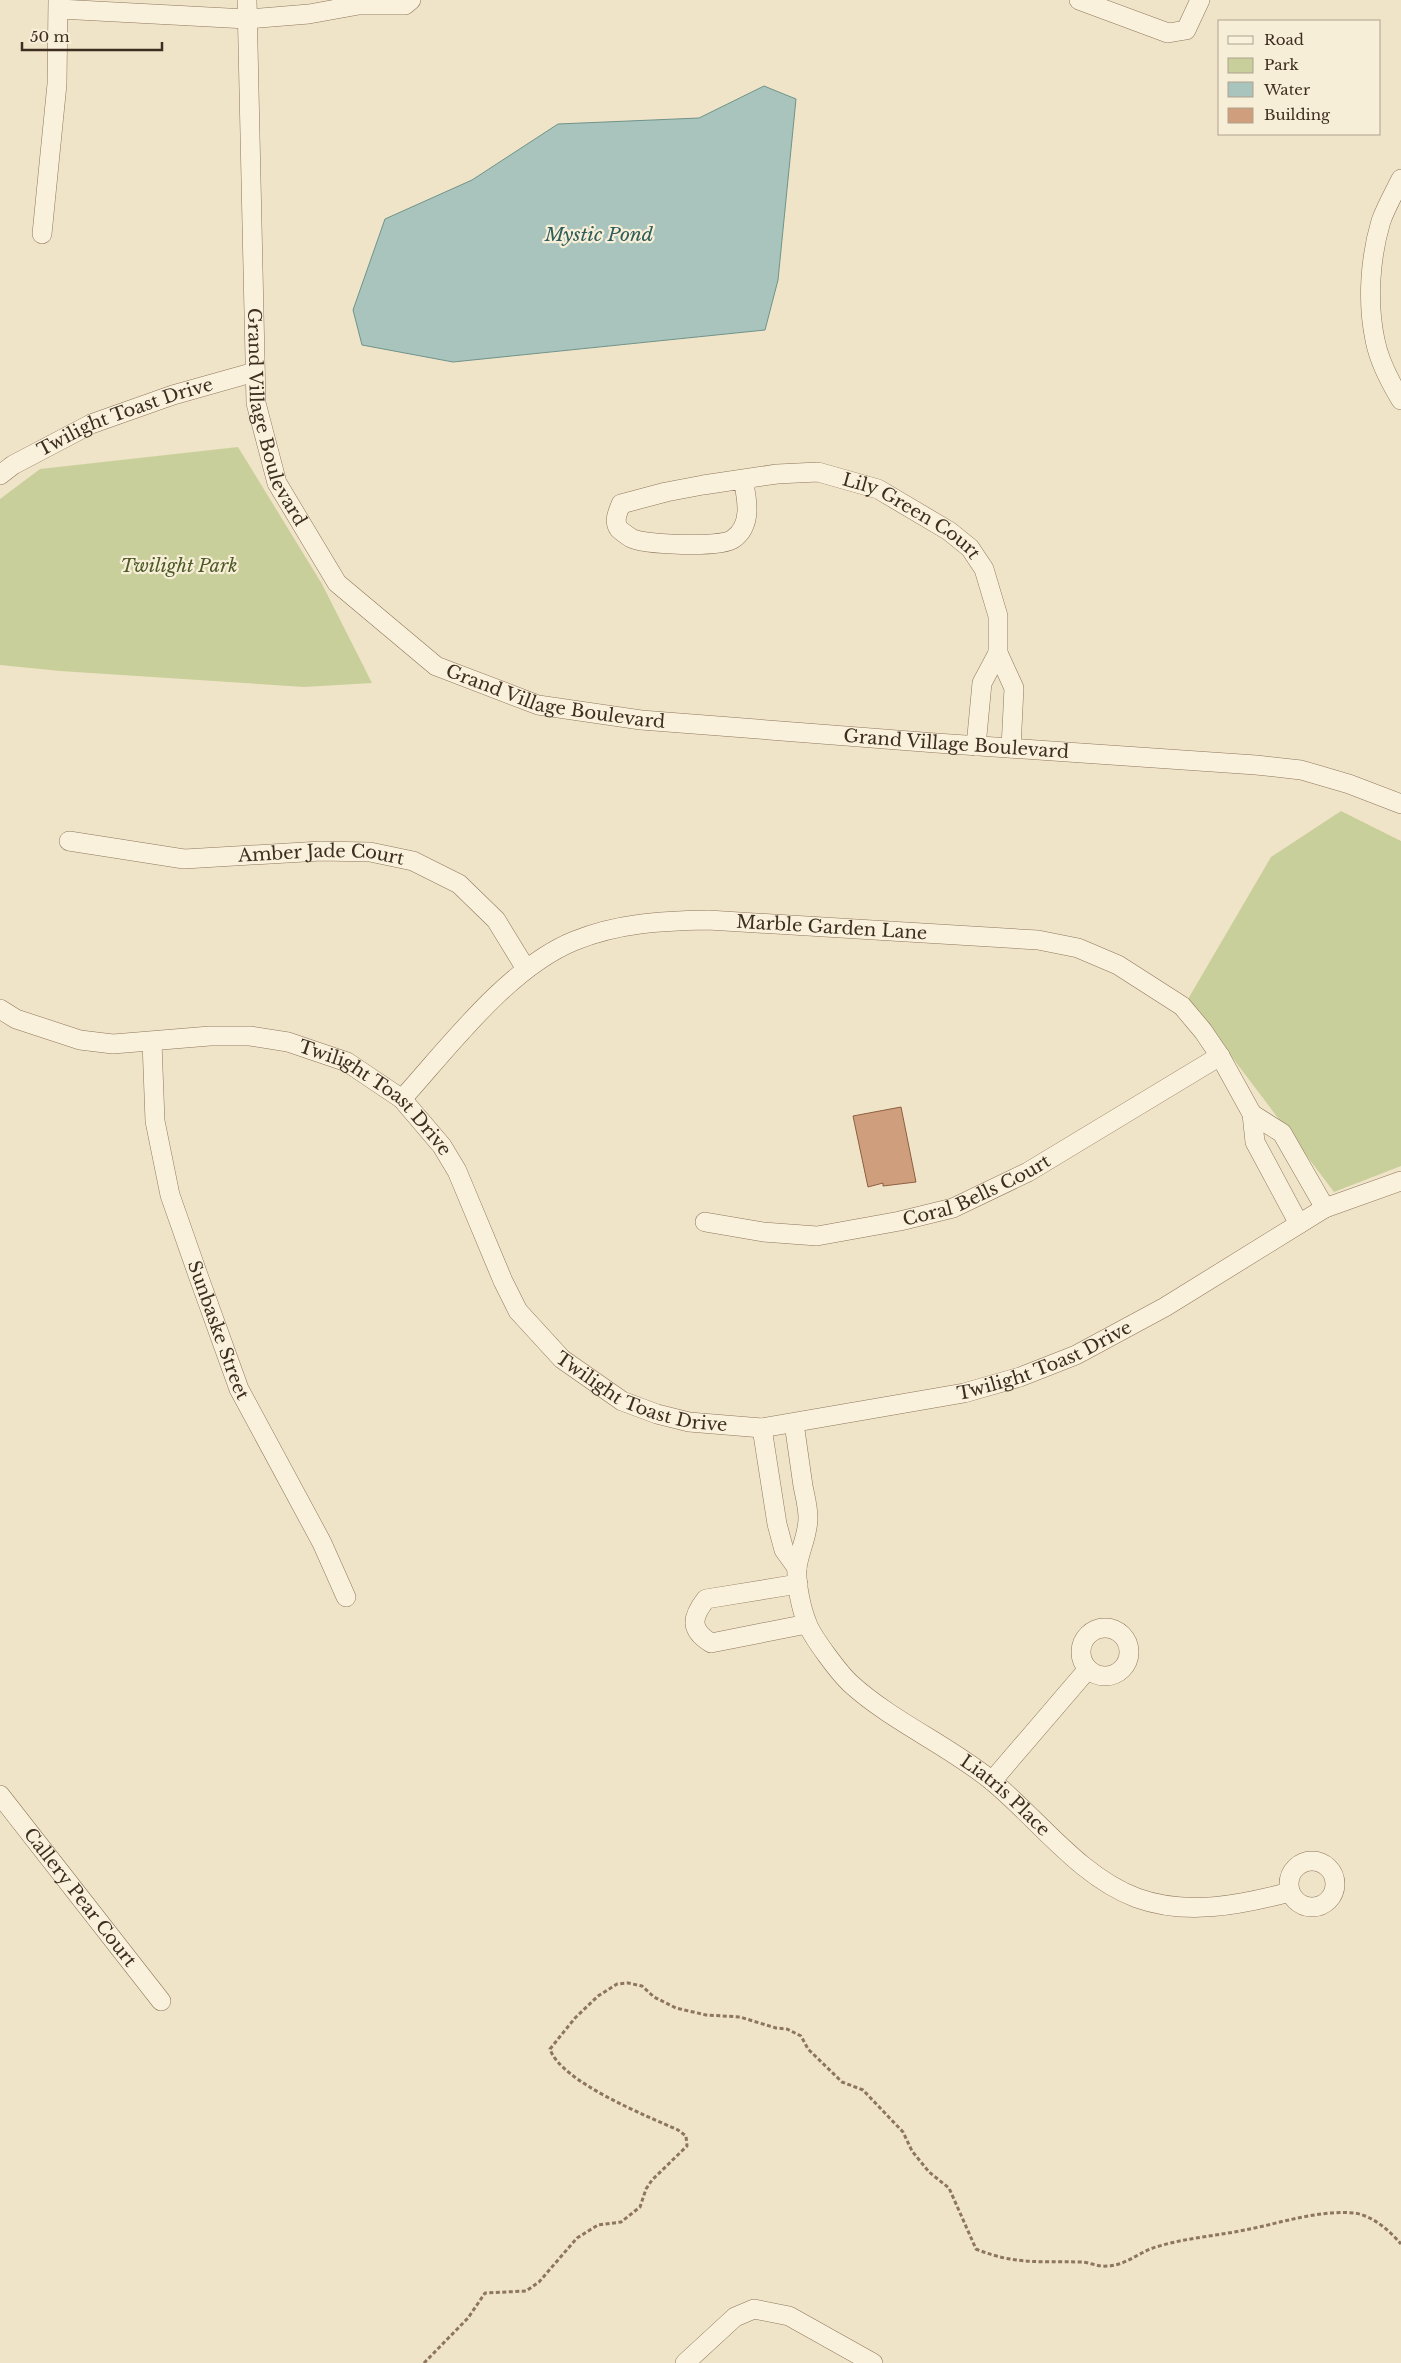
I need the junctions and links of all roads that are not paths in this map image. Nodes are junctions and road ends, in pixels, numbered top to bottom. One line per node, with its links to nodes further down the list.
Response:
1 (247, 0): 6 (street, Grand Village Boulevard)
2 (411, 0): 6 (street)
3 (1079, 0): 4 (street)
4 (1200, 0)
5 (58, 5): 6 (street); 8 (street)
6 (247, 19): 9 (street, Grand Village Boulevard)
7 (1401, 179): 10 (street)
8 (42, 234)
9 (255, 372): 11 (street, Twilight Toast Drive); 14 (street, Grand Village Boulevard)
10 (1401, 400)
11 (0, 475)
12 (743, 479): 12 (street, Lily Green Court); 13 (street, Lily Green Court)
13 (998, 653): 14 (street, Lily Green Court); 15 (street, Lily Green Court)
14 (976, 746): 15 (street, Grand Village Boulevard)
15 (1011, 748): 16 (street, Grand Village Boulevard)
16 (1401, 804)
17 (69, 841): 18 (street, Amber Jade Court)
18 (526, 969): 21 (street, Marble Garden Lane); 22 (street, Marble Garden Lane)
19 (0, 1009): 20 (street, Twilight Toast Drive)
20 (152, 1042): 22 (street, Twilight Toast Drive); 31 (street, Sunbaske Street)
21 (1220, 1056): 23 (street, Marble Garden Lane); 26 (street, Coral Bells Court)
22 (402, 1099): 29 (street, Twilight Toast Drive)
23 (1252, 1114): 25 (street, Marble Garden Lane); 27 (street, Marble Garden Lane)
24 (1401, 1181): 25 (street, Twilight Toast Drive)
25 (1325, 1208): 27 (street, Twilight Toast Drive)
26 (705, 1222)
27 (1299, 1224): 28 (street, Twilight Toast Drive)
28 (794, 1423): 29 (street, Twilight Toast Drive); 30 (street)
29 (762, 1428): 30 (street, Liatris Place)
30 (798, 1576): 32 (street, Liatris Place); 32 (street)
31 (346, 1597)
32 (807, 1624): 34 (street, Liatris Place)
33 (1088, 1669): 34 (street)
34 (992, 1781): 36 (street, Liatris Place)
35 (0, 1795): 37 (street, Callery Pear Court)
36 (1290, 1892)
37 (161, 2001)
38 (685, 2363): 39 (street)
39 (873, 2363)

